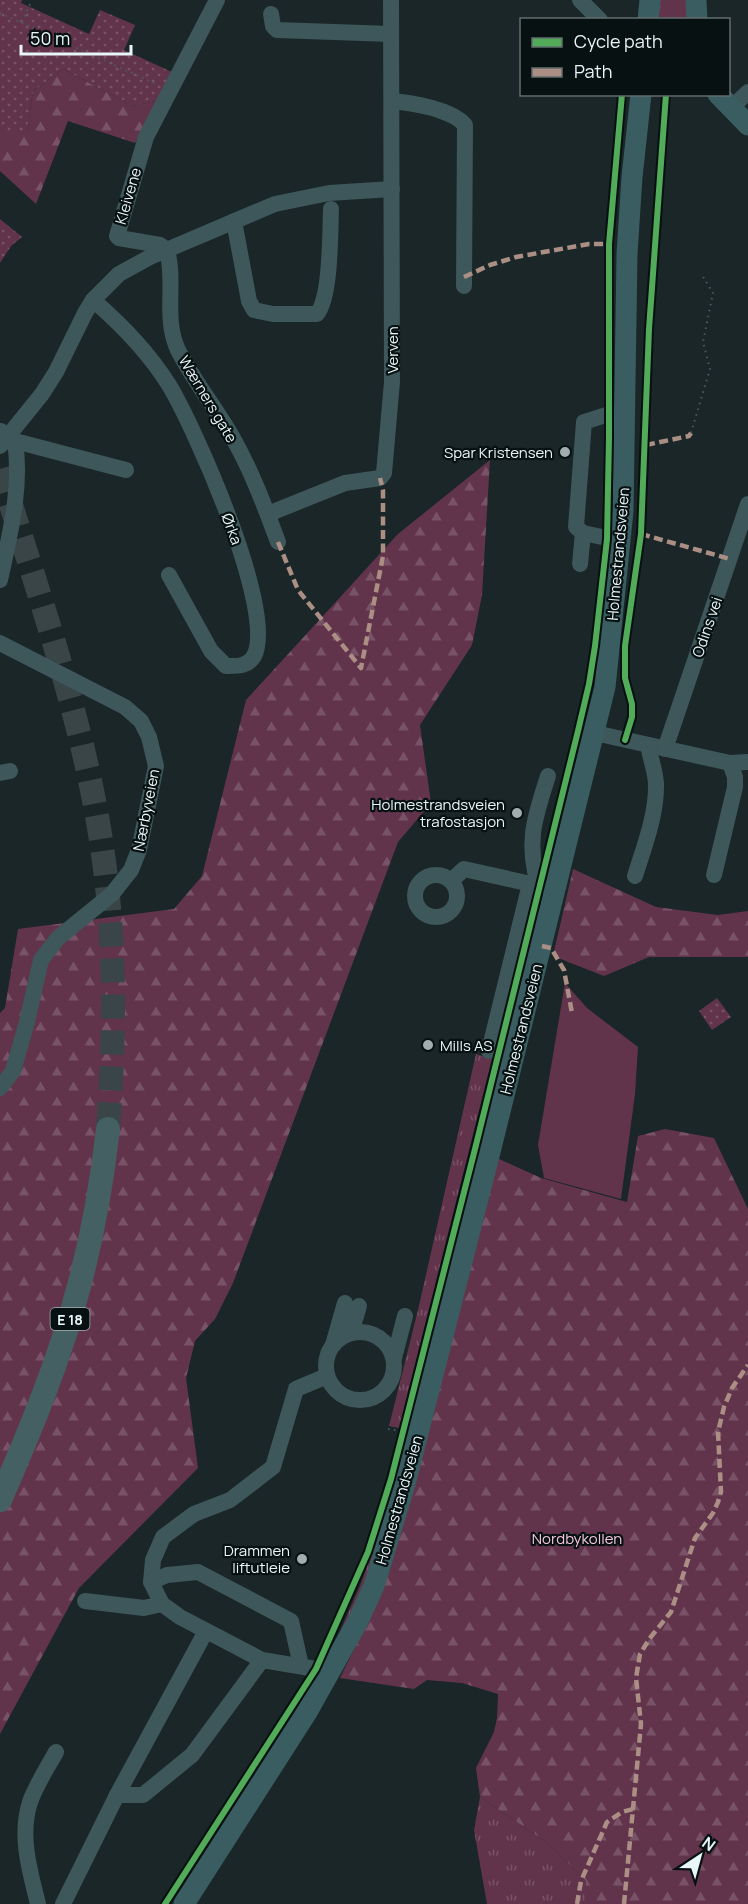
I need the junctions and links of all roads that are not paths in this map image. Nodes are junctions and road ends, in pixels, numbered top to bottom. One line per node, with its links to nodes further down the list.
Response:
1 (217, 0): 19 (street, Kleivene)
2 (391, 0): 10 (street, Verven)
3 (580, 0): 7 (street)
4 (650, 0): 8 (main road)
5 (696, 0): 9 (main road)
6 (271, 14): 10 (street)
7 (598, 18)
8 (648, 18)
9 (697, 18)
10 (391, 34): 13 (street, Verven)
11 (748, 92): 14 (street)
12 (641, 96): 22 (main road, Holmestrandsveien)
13 (392, 101): 16 (street, Verven); 20 (street)
14 (724, 101): 15 (main road)
15 (748, 125)
16 (392, 189): 18 (street); 26 (street, Verven)
17 (331, 209): 18 (street)
18 (234, 220): 19 (street)
19 (166, 250): 21 (street); 26 (street, Wærners gate)
20 (464, 286)
21 (96, 297): 23 (street); 31 (street, Ørka)
22 (625, 413): 27 (street); 28 (main road, Holmestrandsveien)
23 (6, 438): 24 (street); 32 (street)
24 (126, 470)
25 (748, 504): 36 (street, Odins vei)
26 (268, 514): 29 (street, Wærners gate)
27 (583, 533): 28 (street); 30 (street)
28 (621, 541): 34 (main road, Holmestrandsveien)
29 (278, 542)
30 (580, 564)
31 (169, 575)
32 (0, 580)
33 (0, 643): 45 (street, Nærbyveien)
34 (595, 733): 35 (street); 43 (main road, Holmestrandsveien)
35 (648, 745): 36 (street); 41 (street)
36 (665, 749): 38 (street)
37 (748, 762): 38 (street)
38 (730, 763): 40 (street)
39 (548, 776): 43 (street)
40 (714, 875)
41 (635, 876)
42 (450, 881): 43 (street)
43 (542, 887): 44 (street); 59 (main road, Holmestrandsveien)
44 (489, 1051)
45 (0, 1088)
46 (108, 1129): 52 (highway, E 18)
47 (352, 1304): 49 (street)
48 (402, 1316): 50 (street)
49 (342, 1338): 50 (street); 51 (street)
50 (392, 1353): 51 (street)
51 (327, 1376): 53 (street)
52 (0, 1500)
53 (151, 1582): 55 (street); 58 (street)
54 (85, 1601): 55 (street)
55 (162, 1604): 56 (street)
56 (206, 1630): 57 (street); 61 (street)
57 (262, 1660): 58 (street); 61 (street)
58 (301, 1666): 59 (street)
59 (328, 1675): 64 (main road, Holmestrandsveien)
60 (56, 1752): 62 (street)
61 (117, 1795): 63 (street)
62 (38, 1904)
63 (63, 1904)
64 (184, 1904)

